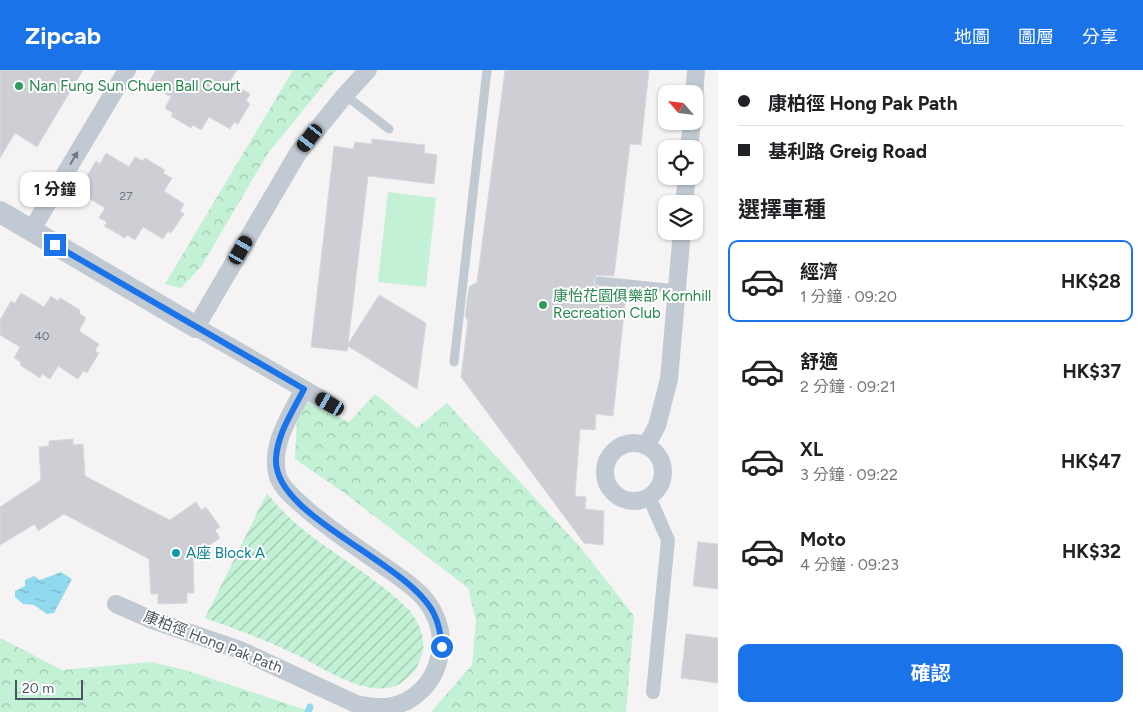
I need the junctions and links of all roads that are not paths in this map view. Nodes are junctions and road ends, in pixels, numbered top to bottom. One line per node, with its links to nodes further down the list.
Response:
1 (127, 70): 9 (street, one-way to 1)
2 (368, 70): 6 (street)
3 (487, 70): 14 (lane)
4 (696, 70): 5 (street)
5 (695, 85)
6 (344, 95): 7 (lane); 13 (street)
7 (389, 129)
8 (0, 212): 9 (street)
9 (31, 230): 13 (street)
10 (681, 240): 12 (street)
11 (599, 281): 12 (lane)
12 (677, 289): 17 (street)
13 (196, 326): 15 (street)
14 (454, 362)
15 (304, 389): 16 (street); 19 (street, 康柏徑 Hong Pak Path)
16 (330, 404)
17 (646, 446): 18 (street); 18 (street)
18 (649, 497): 20 (street)
19 (116, 604)
20 (653, 692)

